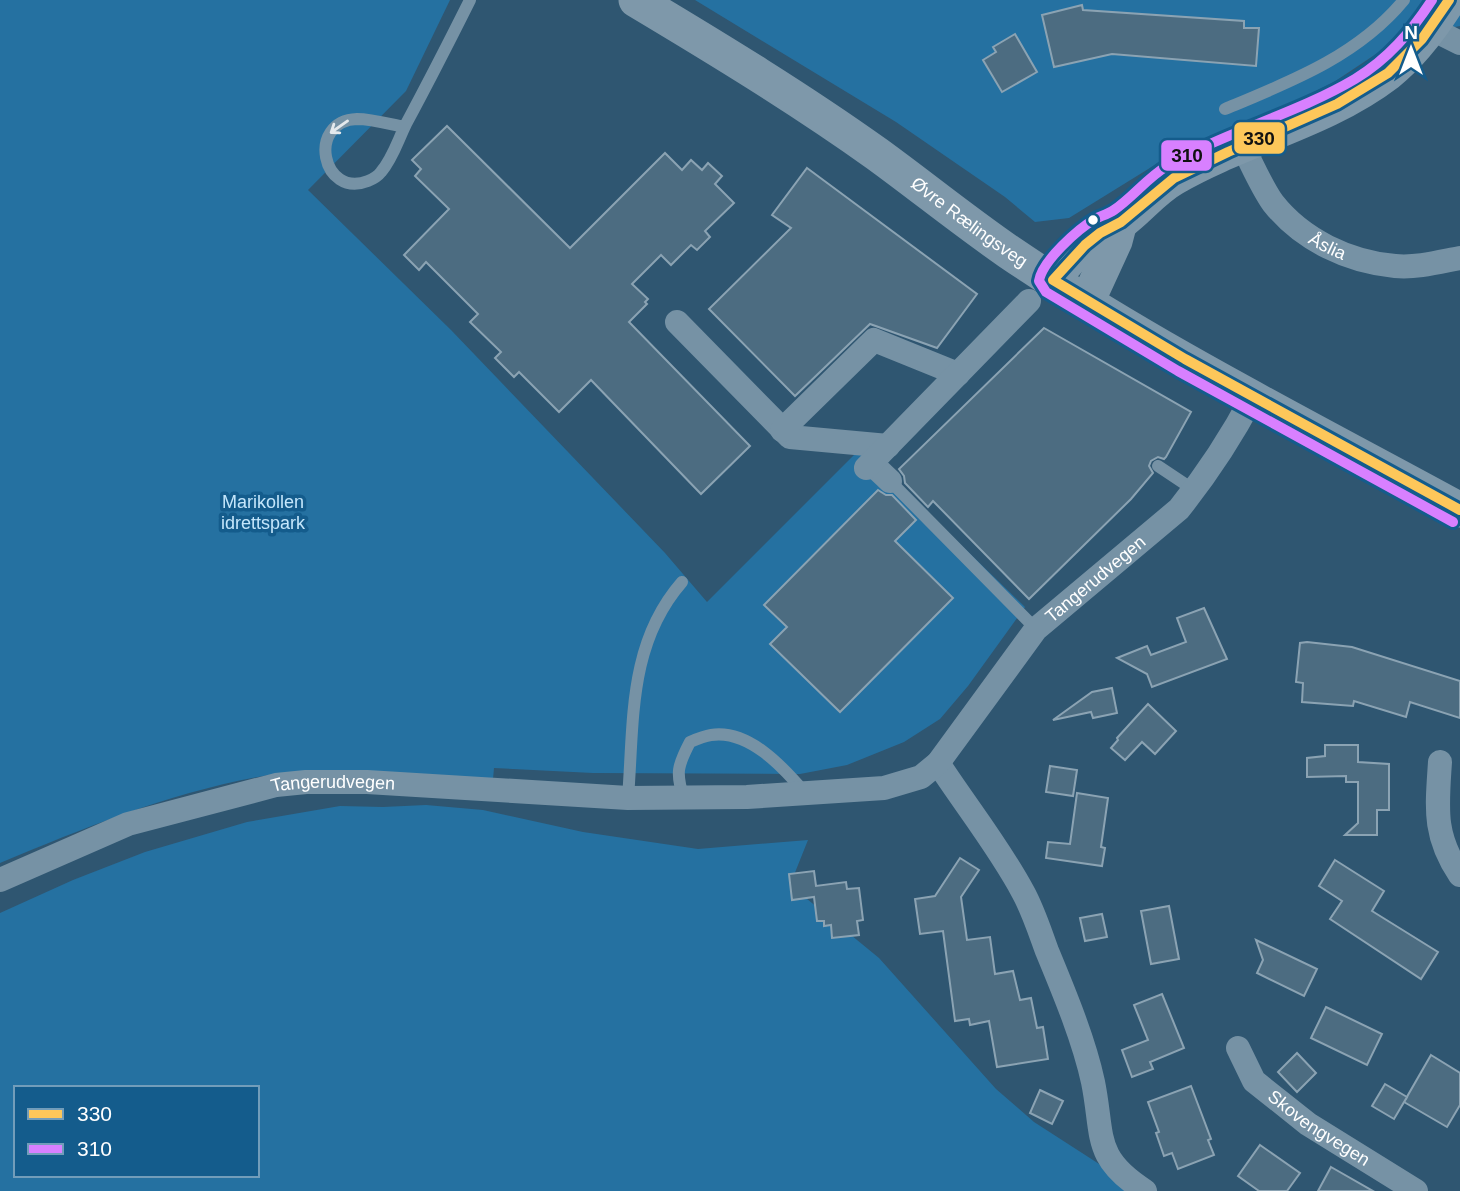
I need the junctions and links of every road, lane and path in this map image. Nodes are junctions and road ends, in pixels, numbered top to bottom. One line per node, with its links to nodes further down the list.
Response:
1 (470, 0): 6 (lane)
2 (636, 0): 10 (main road, Øvre Rælingsveg)
3 (1404, 0): 5 (lane)
4 (1446, 24): 7 (main road)
5 (1225, 109)
6 (404, 127): 6 (lane, one-way to 6)
7 (1242, 145): 8 (main road); 9 (street, Åslia)
8 (1120, 222): 10 (main road); 11 (main road)
9 (1460, 258)
10 (1041, 290): 11 (main road, Øvre Rælingsveg); 13 (street)
11 (1087, 302): 14 (main road, Øvre Rælingsveg)
12 (677, 322): 15 (street)
13 (958, 374): 15 (street); 16 (street)
14 (1253, 396): 19 (street, Tangerudvegen); 20 (main road, Øvre Rælingsveg)
15 (782, 430): 16 (street)
16 (875, 459): 18 (street)
17 (1158, 466): 19 (lane)
18 (890, 481): 22 (lane)
19 (1194, 490): 22 (street, Tangerudvegen)
20 (1460, 510)
21 (682, 582): 26 (lane)
22 (1036, 629): 24 (street, Tangerudvegen)
23 (1440, 762): 28 (street)
24 (938, 763): 25 (street, Tangerudvegen); 31 (street)
25 (806, 794): 27 (street, Tangerudvegen); 27 (lane)
26 (628, 797): 27 (street, Tangerudvegen); 29 (street, Tangerudvegen)
27 (684, 799)
28 (1460, 875)
29 (0, 880)
30 (1238, 1048): 32 (street, Skovengvegen)
31 (1145, 1191)
32 (1416, 1191)

